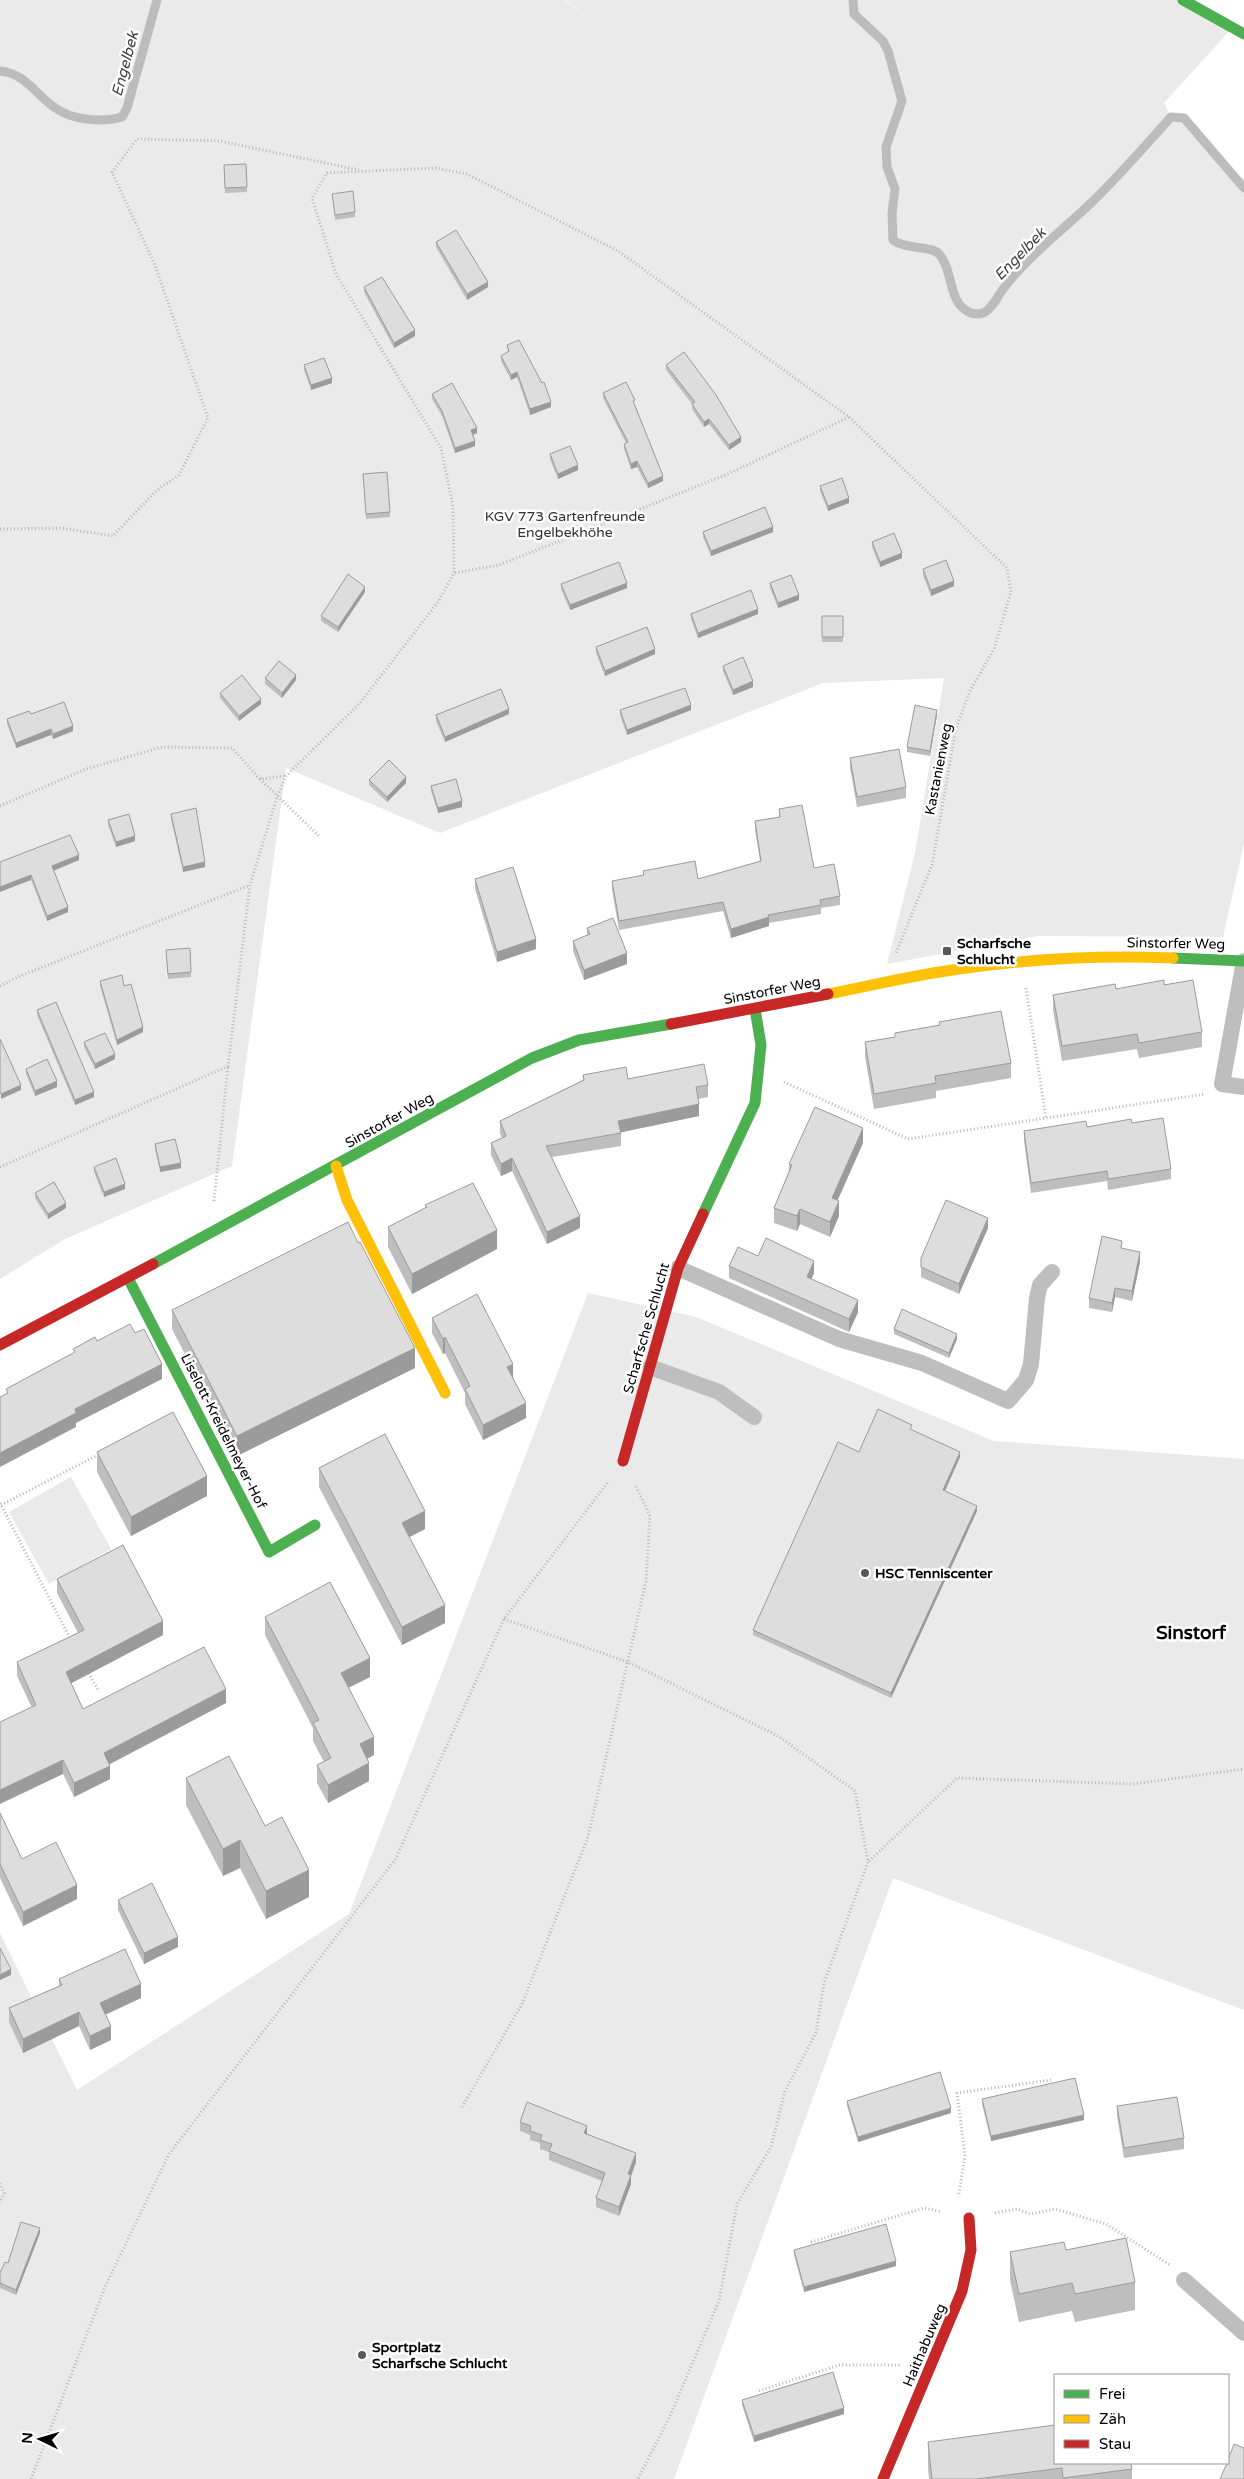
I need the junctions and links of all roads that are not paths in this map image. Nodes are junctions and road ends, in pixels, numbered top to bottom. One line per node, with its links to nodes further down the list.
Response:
1 (1186, 1): 2 (street)
2 (1244, 34)
3 (1244, 960): 4 (street, Sinstorfer Weg); 5 (lane)
4 (755, 1009): 7 (street, Sinstorfer Weg); 8 (street, Scharfsche Schlucht)
5 (1239, 1013): 6 (lane)
6 (1244, 1088)
7 (336, 1166): 10 (street, Sinstorfer Weg); 13 (street, Sinstorfer Weg)
8 (678, 1268): 9 (lane); 12 (street, Scharfsche Schlucht)
9 (1052, 1272)
10 (128, 1278): 11 (street, Sinstorfer Weg); 16 (street, Liselott-Kreidelmeyer-Hof)
11 (0, 1345)
12 (650, 1367): 14 (lane); 15 (street, Scharfsche Schlucht)
13 (445, 1393)
14 (754, 1417)
15 (623, 1461)
16 (315, 1525)
17 (969, 2218): 20 (street, Haithabuweg)
18 (1184, 2280): 19 (lane)
19 (1244, 2333)
20 (883, 2479)

